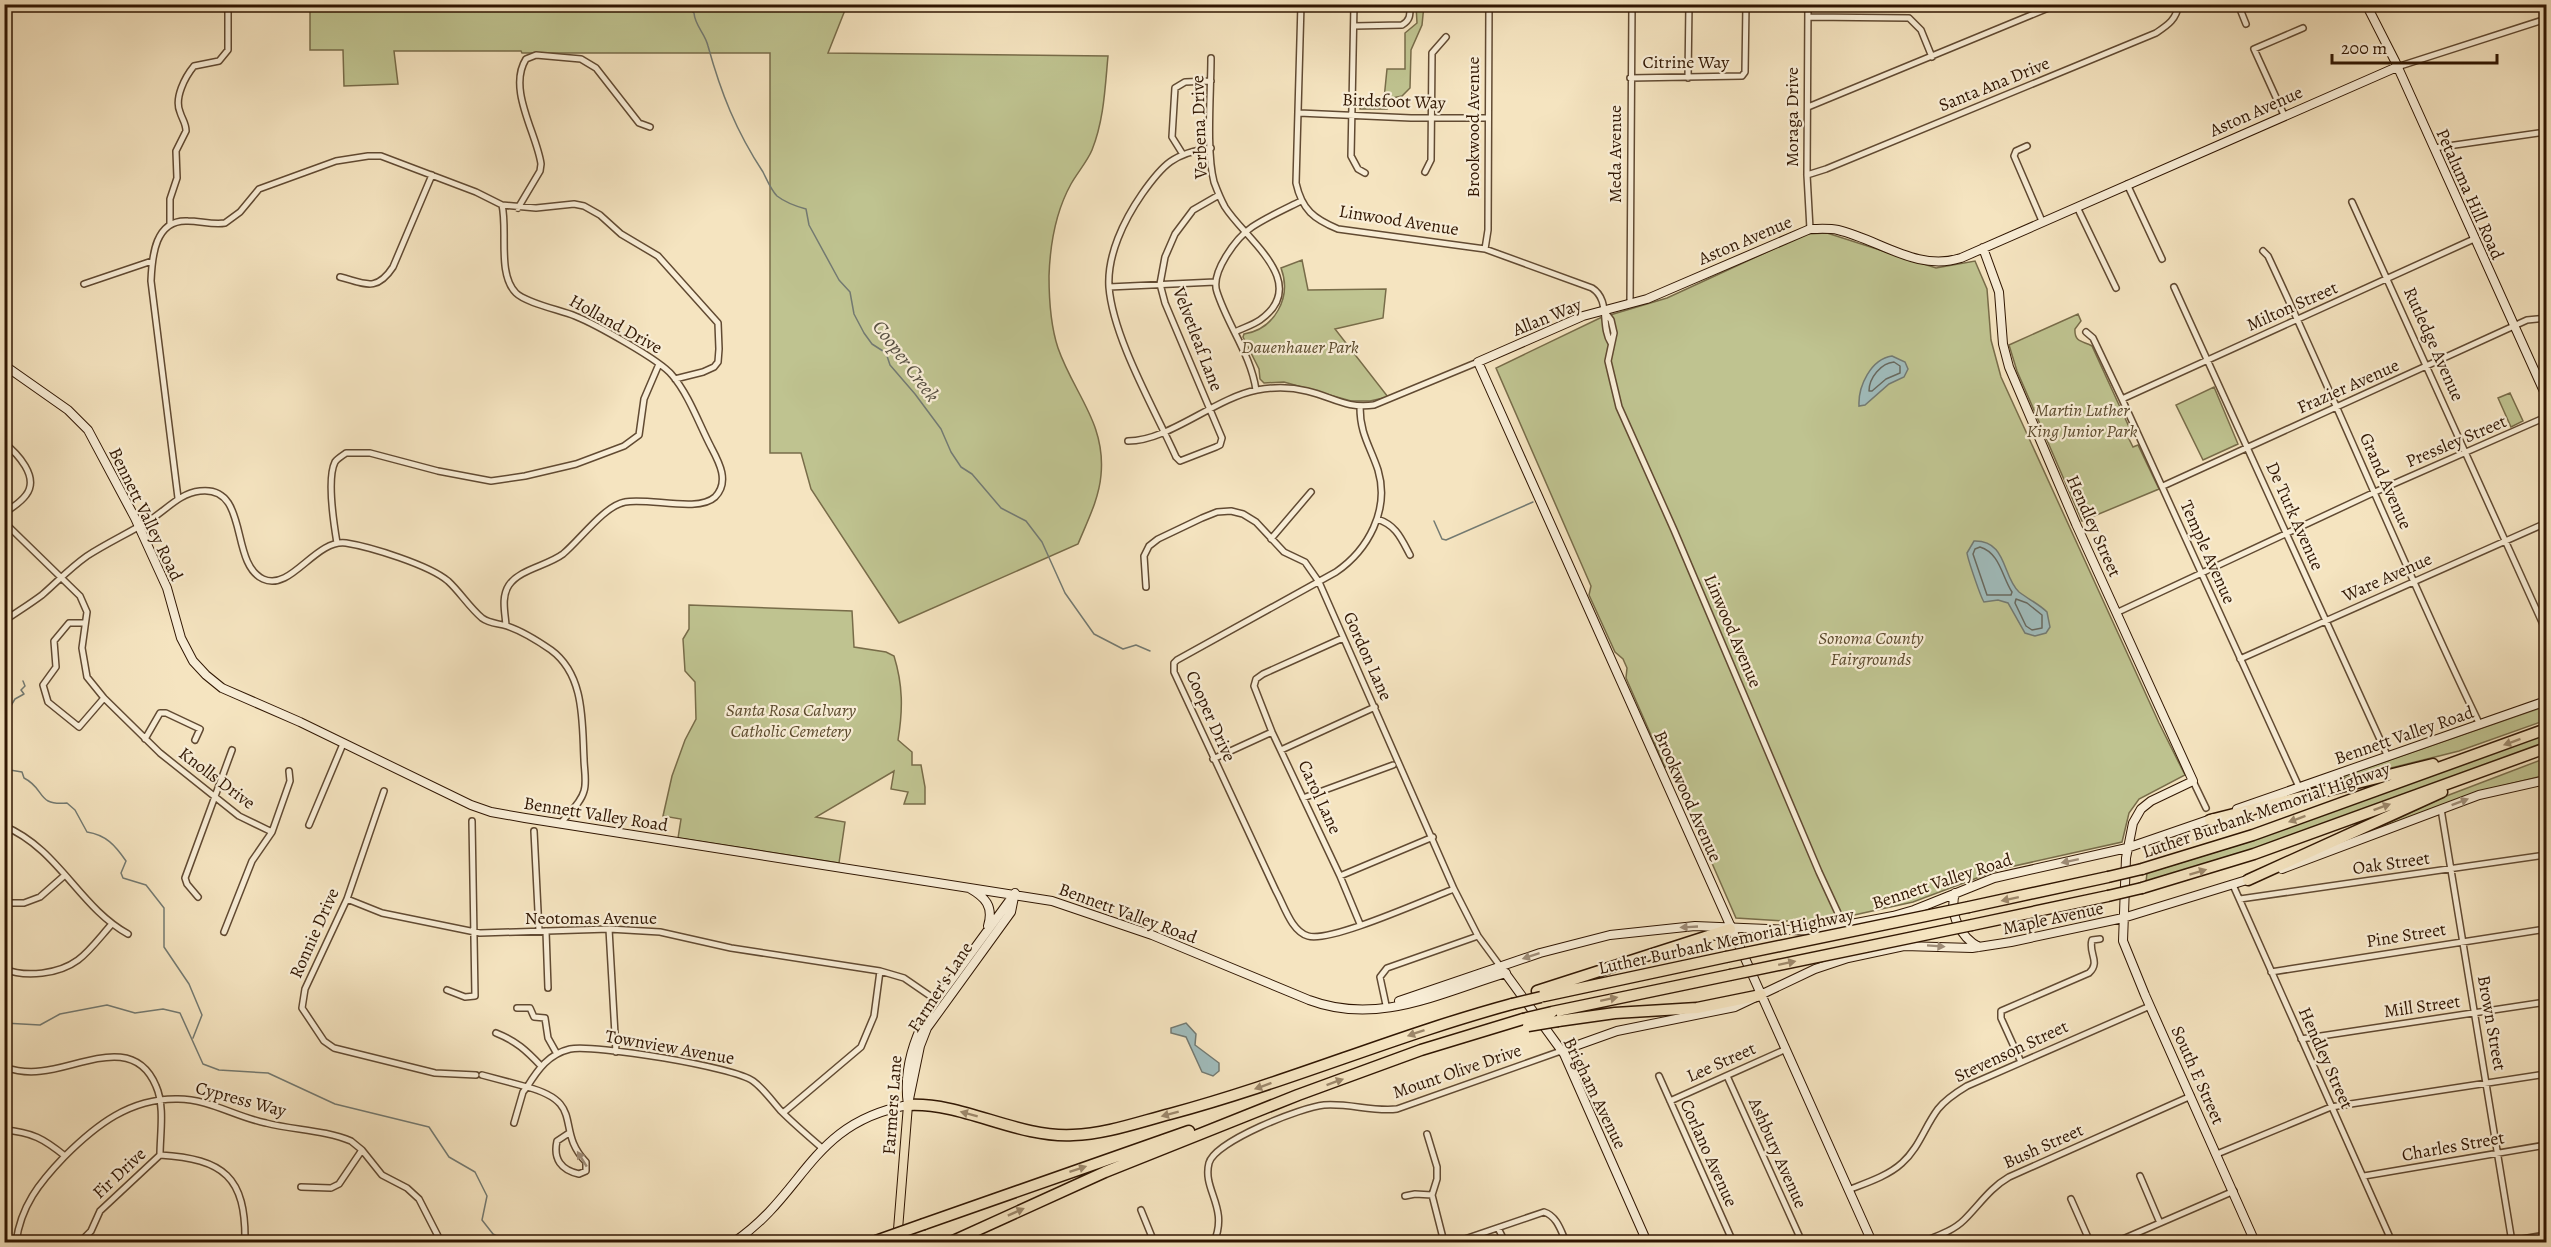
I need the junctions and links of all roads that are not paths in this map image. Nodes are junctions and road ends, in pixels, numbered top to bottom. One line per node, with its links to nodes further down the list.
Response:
1 (228, 4): 50 (street)
2 (1301, 4): 27 (street)
3 (1354, 4): 17 (street)
4 (1410, 4): 17 (street)
5 (1489, 4): 31 (street, Brookwood Avenue)
6 (1632, 4): 23 (street, Meda Avenue)
7 (1689, 4): 24 (street)
8 (1746, 4): 24 (street, Citrine Way)
9 (1808, 4): 14 (street, Moraga Drive)
10 (2058, 4): 20 (street)
11 (2179, 4): 41 (street, Santa Ana Drive)
12 (2238, 4): 16 (street)
13 (2366, 4): 22 (street, Petaluma Hill Road)
14 (1808, 17): 20 (street); 26 (street, Moraga Drive)
15 (2547, 19): 22 (street)
16 (2246, 24)
17 (1354, 26): 29 (street)
18 (2303, 28): 28 (street)
19 (1446, 37): 30 (street)
20 (1932, 57): 26 (street)
21 (1211, 58): 25 (street, Verbena Drive)
22 (2397, 67): 28 (street, Aston Avenue); 36 (street, Petaluma Hill Road)
23 (1630, 78): 24 (street, Citrine Way); 67 (street, Meda Avenue)
24 (1688, 78)
25 (1211, 81): 35 (street, Verbena Drive); 37 (street)
26 (1808, 107): 41 (street, Moraga Drive)
27 (1299, 113): 29 (street, Birdsfoot Way); 44 (street)
28 (2284, 115): 42 (street, Aston Avenue)
29 (1353, 116): 30 (street, Birdsfoot Way); 39 (street)
30 (1431, 118): 31 (street, Birdsfoot Way); 38 (street)
31 (1488, 118): 55 (street, Brookwood Avenue)
32 (650, 127): 48 (street)
33 (2547, 132): 36 (street)
34 (2027, 146): 49 (street)
35 (1211, 148): 37 (street); 43 (street, Verbena Drive)
36 (2434, 148): 53 (street, Petaluma Hill Road)
37 (1182, 153): 64 (street)
38 (1425, 172)
39 (1365, 173)
40 (432, 175): 46 (street); 50 (street); 59 (street)
41 (1807, 175): 51 (street, Moraga Drive)
42 (2127, 184): 47 (street, Aston Avenue); 57 (street)
43 (1219, 195): 52 (street, Verbena Drive); 63 (street, Velvetleaf Lane)
44 (1301, 201): 52 (street); 55 (street, Linwood Avenue)
45 (2352, 202): 60 (street, Rutledge Avenue)
46 (502, 205): 48 (street); 76 (street, Holland Drive)
47 (2077, 207): 49 (street, Aston Avenue); 66 (street)
48 (518, 208): 79 (street)
49 (2042, 221): 54 (street, Aston Avenue)
50 (170, 225): 58 (street)
51 (1810, 229): 54 (street, Aston Avenue); 67 (street, Aston Avenue)
52 (1246, 232): 61 (street); 72 (street, Verbena Drive)
53 (2474, 239): 60 (street, Milton Street); 71 (street, Petaluma Hill Road)
54 (1983, 248): 111 (street, Hendley Street)
55 (1485, 249): 68 (street, Linwood Avenue)
56 (2262, 251): 70 (street, Grand Avenue)
57 (2162, 259)
58 (152, 261): 62 (street); 95 (street)
59 (339, 277)
60 (2388, 279): 70 (street, Milton Street); 78 (street, Rutledge Avenue)
61 (1215, 282): 63 (street); 72 (street)
62 (84, 284)
63 (1160, 284): 64 (street); 85 (street, Velvetleaf Lane)
64 (1109, 287): 87 (street)
65 (2174, 287): 74 (street, De Turk Avenue)
66 (2116, 288)
67 (1630, 303): 68 (street, Allan Way)
68 (1605, 312): 75 (street, Allan Way); 171 (street, Linwood Avenue)
69 (2547, 318): 71 (street, Frazier Avenue)
70 (2298, 319): 74 (street, Milton Street); 84 (street, Grand Avenue)
71 (2514, 327): 78 (street, Frazier Avenue); 81 (street, Petaluma Hill Road)
72 (1235, 332): 80 (street)
73 (2086, 332): 82 (street, Temple Avenue)
74 (2208, 360): 82 (street, Milton Street); 90 (street, De Turk Avenue)
75 (1478, 362): 83 (street); 172 (street, Brookwood Avenue)
76 (659, 364): 79 (street, Holland Drive); 104 (street)
77 (4, 365): 100 (street, Bennett Valley Road)
78 (2427, 366): 84 (street, Frazier Avenue); 91 (street, Rutledge Avenue)
79 (675, 379): 115 (street, Holland Drive)
80 (1256, 390): 83 (street); 85 (street)
81 (2547, 396)
82 (2122, 399): 92 (street, Temple Avenue)
83 (1360, 407): 97 (street, Cooper Drive)
84 (2337, 407): 90 (street, Frazier Avenue); 94 (street, Grand Avenue)
85 (1210, 410): 87 (street); 87 (street, Velvetleaf Lane)
86 (2547, 417): 91 (street, Pressley Street)
87 (1164, 430): 88 (street)
88 (1128, 441)
89 (4, 443): 96 (street)
90 (2247, 448): 92 (street, Frazier Avenue); 101 (street, De Turk Avenue)
91 (2467, 454): 94 (street, Pressley Street); 103 (street, Rutledge Avenue)
92 (2163, 486): 106 (street, Temple Avenue)
93 (1311, 492): 102 (street)
94 (2375, 492): 101 (street, Pressley Street); 109 (street, Grand Avenue)
95 (178, 498): 100 (street); 104 (street)
96 (4, 513)
97 (1377, 519): 105 (street); 108 (street, Cooper Drive)
98 (4, 522): 107 (street, Knolls Drive)
99 (2547, 523): 103 (street, Ware Avenue)
100 (139, 526): 107 (street); 127 (street, Bennett Valley Road)
101 (2286, 533): 106 (street, Pressley Street); 113 (street, De Turk Avenue)
102 (1271, 539): 108 (street, Gordon Lane); 110 (street, Gordon Lane)
103 (2505, 541): 109 (street, Ware Avenue); 116 (street, Rutledge Avenue)
104 (337, 543): 115 (street)
105 (1410, 555)
106 (2202, 574): 111 (street, Pressley Street); 118 (street, Temple Avenue)
107 (59, 578): 112 (street); 114 (street, Knolls Drive)
108 (1319, 582): 117 (street, Gordon Lane); 133 (street, Cooper Drive)
109 (2414, 582): 113 (street, Ware Avenue); 122 (street, Grand Avenue)
110 (1146, 587)
111 (2116, 613): 137 (street, Hendley Street)
112 (4, 621)
113 (2326, 621): 118 (street, Ware Avenue); 132 (street, De Turk Avenue)
114 (85, 624): 119 (street, Knolls Drive); 119 (street)
115 (506, 625): 147 (street)
116 (2547, 631)
117 (1343, 638): 121 (street, Gordon Lane); 124 (street, Carol Lane)
118 (2240, 659): 139 (street, Temple Avenue)
119 (104, 698): 125 (street, Knolls Drive)
120 (2547, 701): 122 (street, Bennett Valley Road)
121 (1375, 707): 130 (street); 152 (street, Gordon Lane)
122 (2480, 725): 132 (street, Bennett Valley Road)
123 (2547, 729): 131 (highway, Luther Burbank Memorial Highway, one-way to 131)
124 (1272, 732): 130 (street, Carol Lane); 133 (street)
125 (145, 739): 126 (street, Knolls Drive); 141 (street, Knolls Drive)
126 (195, 740)
127 (343, 744): 147 (street, Bennett Valley Road); 148 (street)
128 (2547, 748): 135 (highway, Luther Burbank Memorial Highway)
129 (232, 750): 141 (street)
130 (1281, 750): 142 (street, Carol Lane)
131 (2477, 754): 145 (highway); 192 (highway, Luther Burbank Memorial Highway, one-way to 192, bridge)
132 (2388, 757): 139 (street, Bennett Valley Road)
133 (1213, 759): 169 (street, Cooper Drive)
134 (1393, 765): 142 (street)
135 (2488, 769): 158 (highway); 201 (highway, Luther Burbank Memorial Highway, one-way to 135, bridge)
136 (289, 771): 151 (street)
137 (2193, 780): 143 (street, Hendley Street); 153 (street, South E Street)
138 (2547, 780): 144 (street, Maple Avenue, one-way to 138)
139 (2299, 787): 145 (street, Bennett Valley Road)
140 (384, 790): 165 (street, Ronnie Drive)
141 (215, 796): 151 (street, Knolls Drive); 164 (street)
142 (1303, 798): 157 (street, Carol Lane)
143 (2206, 808)
144 (2441, 809): 155 (street, Brown Street); 158 (street, Maple Avenue)
145 (2210, 819): 153 (street, Bennett Valley Road)
146 (472, 821): 178 (street)
147 (560, 824): 159 (street, Bennett Valley Road)
148 (309, 825)
149 (4, 826): 156 (street)
150 (534, 831): 175 (street)
151 (272, 832): 177 (street)
152 (1433, 837): 157 (street); 161 (street, Gordon Lane)
153 (2127, 848): 163 (street, Bennett Valley Road, one-way to 163); 168 (street, South E Street)
154 (2547, 855): 155 (street, Oak Street)
155 (2452, 870): 166 (street, Oak Street); 183 (street, Brown Street)
156 (65, 875): 167 (street); 170 (street)
157 (1340, 876): 169 (street, Carol Lane)
158 (2248, 880): 160 (street, Maple Avenue)
159 (962, 885): 162 (street, Bennett Valley Road); 179 (street)
160 (2234, 885): 166 (street, Hendley Street); 168 (street, Maple Avenue)
161 (1454, 890): 169 (street, Cooper Drive); 181 (street, Gordon Lane)
162 (1015, 893): 179 (street, Farmers Lane); 199 (street, Bennett Valley Road); 220 (street, Farmer's Lane)
163 (1955, 893): 171 (street, Bennett Valley Road); 184 (street)
164 (198, 897)
165 (347, 899): 178 (street, Neotomas Avenue); 215 (street, Ronnie Drive)
166 (2240, 899): 188 (street, Hendley Street)
167 (4, 903)
168 (2123, 918): 184 (street, Maple Avenue); 197 (street, South E Street)
169 (1360, 924)
170 (111, 925): 180 (street); 186 (street)
171 (1845, 926): 172 (street, Bennett Valley Road)
172 (1730, 928): 185 (street, Bennett Valley Road, one-way to 185); 192 (highway); 193 (street, Brookwood Avenue)
173 (609, 929): 176 (street, Neotomas Avenue); 187 (street, Neotomas Avenue); 206 (street)
174 (2547, 929): 183 (street, Pine Street)
175 (539, 931): 176 (street, Neotomas Avenue); 178 (street, Neotomas Avenue)
176 (546, 931): 190 (street)
177 (224, 932)
178 (474, 933): 191 (street)
179 (986, 933): 194 (street, Farmers Lane)
180 (128, 934)
181 (1478, 936): 185 (street, Gordon Lane); 196 (street)
182 (2100, 939): 208 (street)
183 (2463, 942): 188 (street, Pine Street); 200 (street, Brown Street)
184 (1979, 947): 193 (street, Maple Avenue, one-way to 184)
185 (1500, 966): 189 (street, Brigham Avenue); 196 (street, Bennett Valley Road)
186 (4, 969)
187 (880, 971): 194 (street, Neotomas Avenue); 222 (street)
188 (2271, 972): 203 (street, Hendley Street)
189 (1506, 973): 199 (street, Bennett Valley Road); 205 (street, Brigham Avenue)
190 (548, 988)
191 (447, 990)
192 (1539, 994): 220 (highway, Luther Burbank Memorial Highway, one-way to 220, bridge)
193 (1761, 995): 201 (highway); 204 (street, Brookwood Avenue); 205 (street, Maple Avenue)
194 (936, 1000): 220 (street, Farmers Lane)
195 (2547, 1002): 200 (street, Mill Street)
196 (1386, 1005): 199 (street, Bennett Valley Road)
197 (2150, 1006): 208 (street, Stevenson Street); 217 (street, South E Street)
198 (517, 1008): 207 (street)
199 (1369, 1009)
200 (2475, 1013): 203 (street, Mill Street); 214 (street, Brown Street)
201 (1555, 1016): 216 (highway, Luther Burbank Memorial Highway, one-way to 201, bridge)
202 (496, 1033): 209 (street)
203 (2301, 1039): 221 (street, Hendley Street)
204 (1784, 1050): 213 (street, Lee Street); 237 (street, Brookwood Avenue)
205 (1561, 1051): 257 (street, Mount Olive Drive); 262 (street, Brigham Avenue)
206 (616, 1052): 207 (street, Townview Avenue); 222 (street, Townview Avenue)
207 (557, 1054): 209 (street, Townview Avenue)
208 (2021, 1062): 237 (street, Stevenson Street)
209 (541, 1066): 215 (street, Townview Avenue)
210 (4, 1067): 218 (street)
211 (2547, 1074): 214 (street)
212 (1659, 1076): 219 (street, Corlano Avenue)
213 (1727, 1076): 219 (street, Lee Street); 264 (street, Ashbury Avenue)
214 (2487, 1083): 221 (street); 230 (street, Brown Street)
215 (527, 1087): 223 (street, Townview Avenue); 225 (street)
216 (1298, 1095): 246 (highway, one-way to 216); 252 (highway, one-way to 216, bridge)
217 (2191, 1096): 231 (street, South E Street); 266 (street, Bush Street)
218 (160, 1100): 229 (street, Cypress Way); 232 (street); 233 (street, Cypress Way)
219 (1670, 1101): 263 (street, Corlano Avenue)
220 (908, 1105): 228 (street); 253 (main road, Farmers Lane)
221 (2331, 1107): 231 (street); 235 (street, Hendley Street)
222 (783, 1113): 228 (street, Townview Avenue)
223 (514, 1123)
224 (4, 1130): 233 (street)
225 (569, 1133): 225 (street, one-way to 225)
226 (1426, 1134): 239 (street)
227 (2547, 1145): 230 (street, Charles Street)
228 (822, 1148): 251 (street)
229 (362, 1150): 236 (street); 250 (street, Cypress Way)
230 (2498, 1153): 235 (street, Charles Street); 272 (street, Brown Street)
231 (2217, 1154): 238 (street, South E Street)
232 (160, 1155): 248 (street, Fir Drive); 249 (street, Fir Drive)
233 (65, 1156): 247 (street, Cypress Way)
234 (2140, 1176): 243 (street)
235 (2364, 1176): 270 (street, Hendley Street)
236 (301, 1187)
237 (1848, 1190): 265 (street, Brookwood Avenue)
238 (2234, 1191): 243 (street); 269 (street, South E Street)
239 (1432, 1195): 240 (street); 258 (street)
240 (1405, 1197)
241 (2071, 1199): 267 (street)
242 (1141, 1210): 256 (street)
243 (2160, 1223): 268 (street)
244 (1498, 1228): 259 (street); 260 (street); 261 (street)
245 (2547, 1235): 272 (street)
246 (963, 1236): 254 (highway); 255 (highway)
247 (16, 1242)
248 (80, 1242)
249 (245, 1242)
250 (441, 1242)
251 (734, 1242)
252 (874, 1242)
253 (897, 1242)
254 (943, 1242)
255 (951, 1242)
256 (1154, 1242)
257 (1214, 1242)
258 (1444, 1242)
259 (1456, 1242)
260 (1504, 1242)
261 (1566, 1242)
262 (1647, 1242)
263 (1733, 1242)
264 (1802, 1242)
265 (1872, 1242)
266 (1922, 1242)
267 (2090, 1242)
268 (2116, 1242)
269 (2255, 1242)
270 (2392, 1242)
271 (2504, 1242): 272 (street)
272 (2512, 1242)

